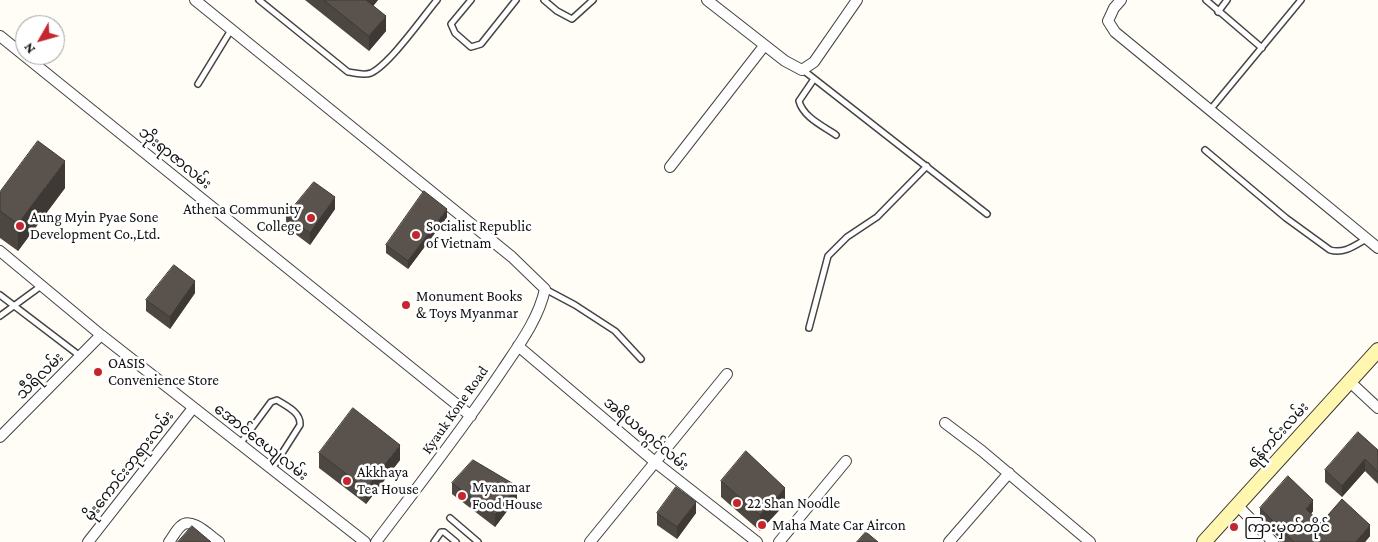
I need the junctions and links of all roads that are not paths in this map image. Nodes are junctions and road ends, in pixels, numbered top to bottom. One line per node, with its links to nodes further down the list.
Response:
1 (194, 0): 15 (street)
2 (259, 0): 3 (lane)
3 (437, 0)
4 (471, 0): 5 (lane)
5 (516, 0)
6 (544, 0): 7 (lane)
7 (593, 0)
8 (707, 0): 17 (street)
9 (857, 0): 19 (street)
10 (1121, 0): 22 (street)
11 (1206, 0): 14 (lane)
12 (1227, 0): 14 (lane)
13 (1301, 0): 18 (lane)
14 (1218, 12): 18 (lane)
15 (231, 30): 21 (lane); 32 (street)
16 (0, 36): 46 (street, ဘိုးရာဇာလမ်း)
17 (764, 46): 19 (street); 26 (street)
18 (1262, 48): 22 (lane)
19 (802, 70): 20 (lane)
20 (814, 79): 23 (lane); 25 (lane)
21 (198, 84)
22 (1210, 110): 28 (street)
23 (836, 135)
24 (1205, 150): 28 (lane)
25 (926, 166): 27 (lane); 36 (lane)
26 (670, 167)
27 (988, 214)
28 (1366, 239): 29 (street)
29 (1378, 248)
30 (0, 251): 31 (street, အောင်ဇေယျလမ်း)
31 (41, 286): 34 (lane); 37 (street, အောင်ဇေယျလမ်း)
32 (545, 289): 38 (street, Kyauk Kone Road); 41 (lane)
33 (0, 295): 34 (lane)
34 (13, 306): 35 (lane); 40 (lane)
35 (0, 316)
36 (809, 328)
37 (101, 335): 40 (street, သီရိလမ်း); 44 (street, အောင်ဇေယျလမ်း)
38 (518, 346): 46 (street, Kyauk Kone Road); 51 (street, အရိယမဂ္ဂင်လမ်း)
39 (1378, 350): 43 (main road, ရန်ကင်းလမ်း)
40 (80, 356): 48 (street, သီရိလမ်း)
41 (641, 359)
42 (727, 374): 51 (street)
43 (1349, 381): 45 (street); 54 (main road, ရန်ကင်းလမ်း)
44 (194, 408): 49 (street, အောင်ဇေယျလမ်း); 56 (street, မိုးကောင်းဘုရားလမ်း)
45 (1378, 408)
46 (472, 416): 60 (street, Kyauk Kone Road)
47 (945, 423): 53 (street)
48 (0, 437)
49 (240, 444): 52 (street, အောင်ဇေယျလမ်း); 52 (lane)
50 (846, 460): 66 (street)
51 (655, 462): 64 (street); 65 (street, အရိယမဂ္ဂင်လမ်း)
52 (272, 469): 59 (street, အောင်ဇေယျလမ်း)
53 (1009, 474): 67 (street); 68 (street)
54 (1236, 505): 69 (main road, ရန်ကင်းလမ်း); 70 (street)
55 (450, 518): 63 (lane)
56 (88, 542)
57 (169, 542): 58 (street)
58 (219, 542)
59 (364, 542)
60 (376, 542)
61 (434, 542): 62 (lane)
62 (456, 542)
63 (478, 542)
64 (590, 542)
65 (757, 542)
66 (779, 542)
67 (949, 542)
68 (1090, 542)
69 (1204, 542)
70 (1273, 542)

